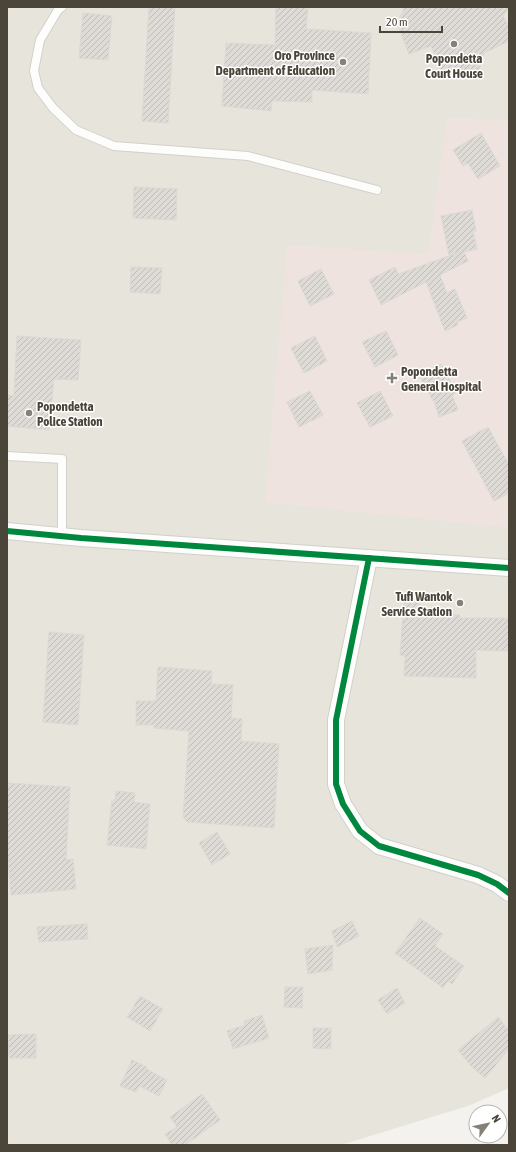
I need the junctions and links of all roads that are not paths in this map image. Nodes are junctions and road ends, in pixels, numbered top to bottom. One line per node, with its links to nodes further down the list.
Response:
1 (62, 7): 2 (lane)
2 (376, 190)
3 (7, 456): 5 (lane)
4 (7, 531): 5 (street)
5 (62, 536): 6 (street)
6 (370, 558): 7 (street); 8 (street)
7 (509, 568)
8 (509, 893)

